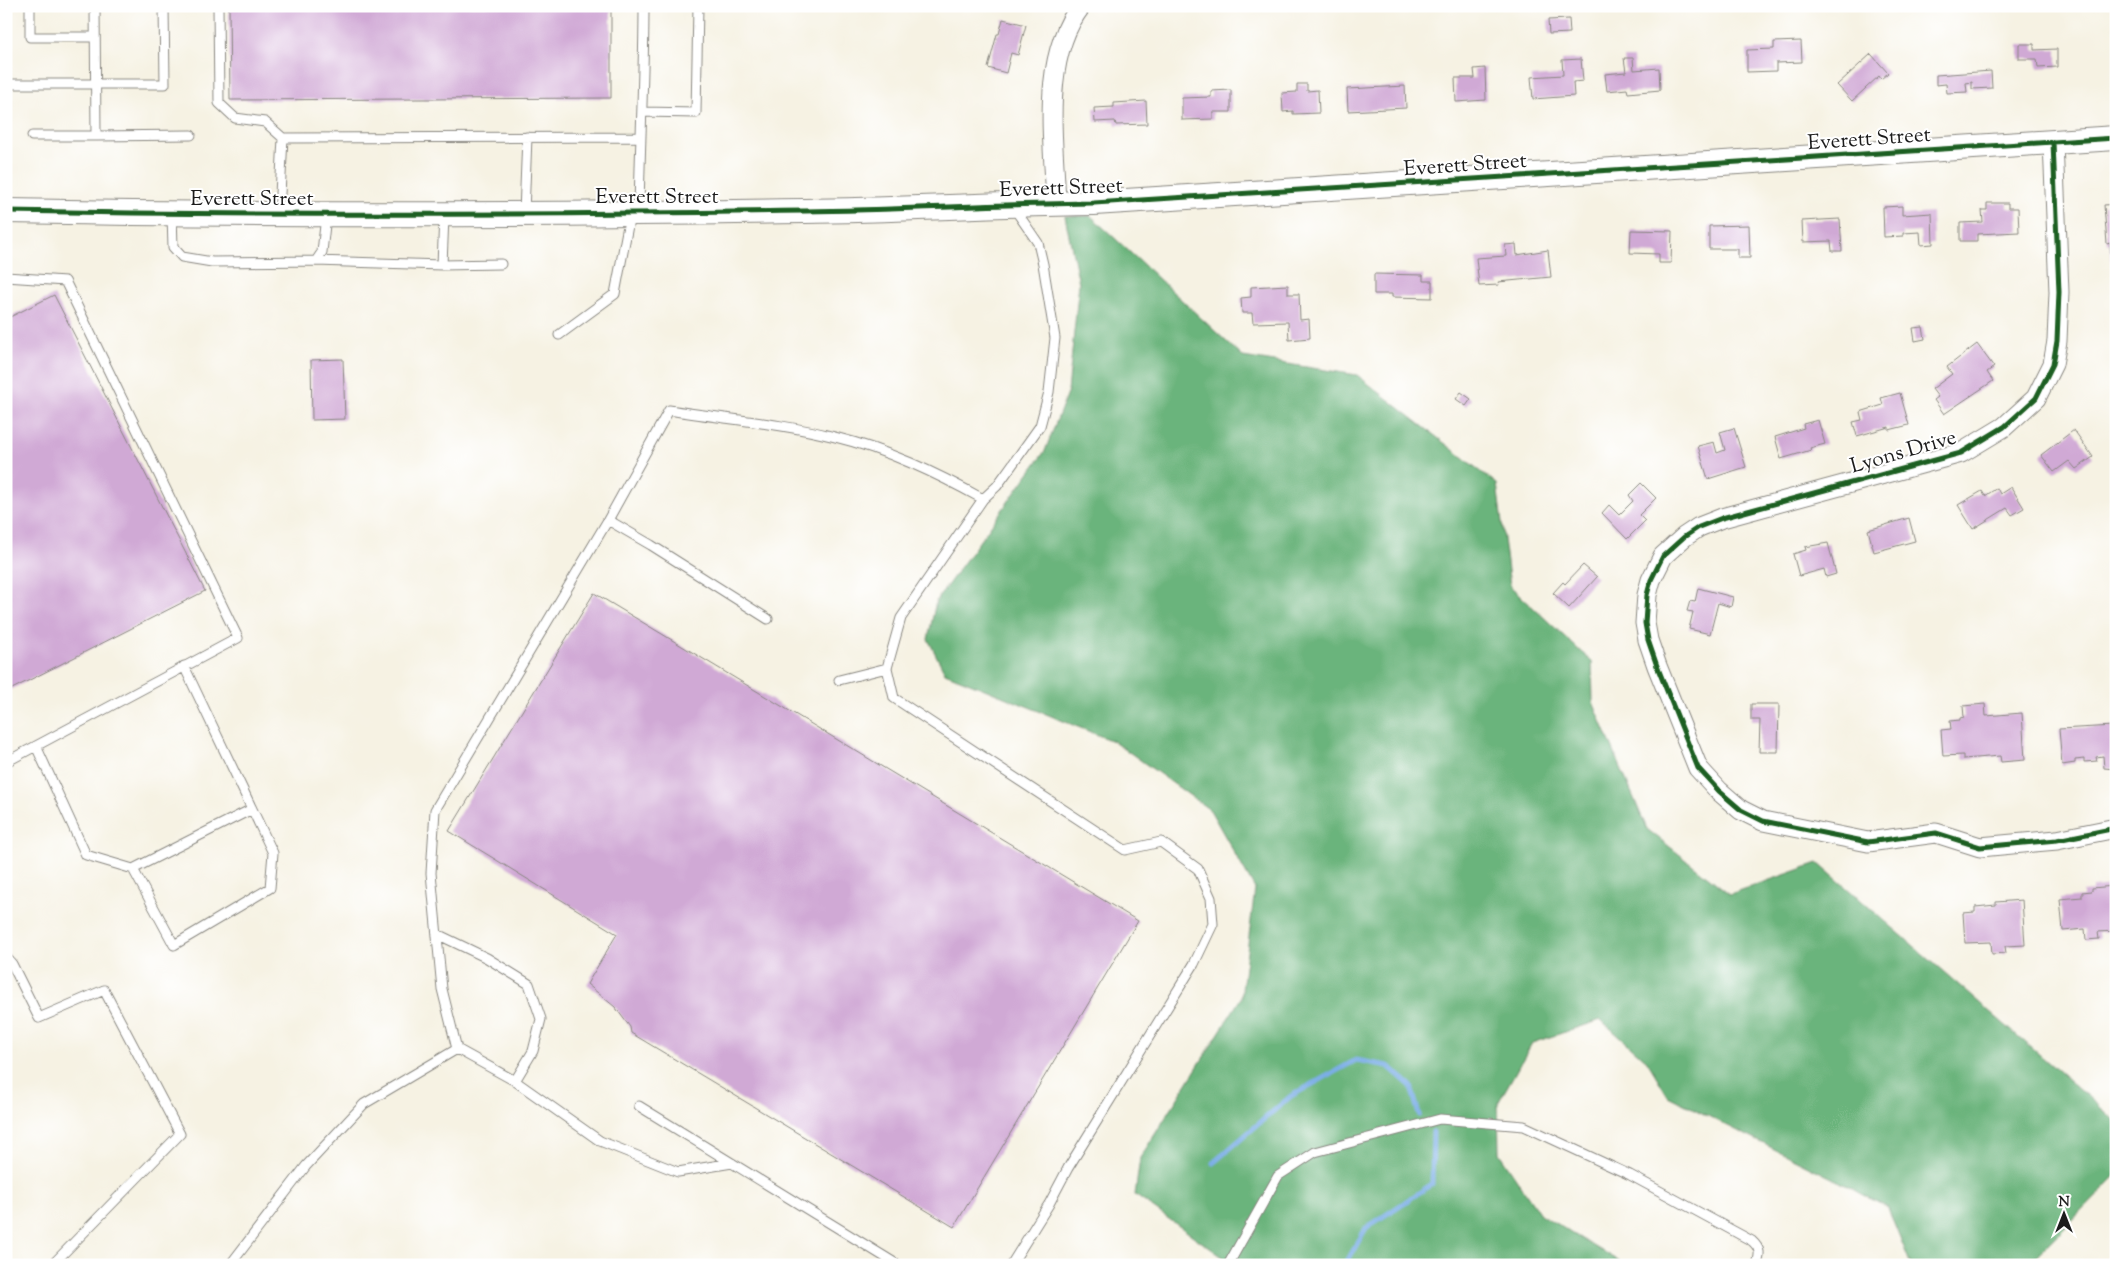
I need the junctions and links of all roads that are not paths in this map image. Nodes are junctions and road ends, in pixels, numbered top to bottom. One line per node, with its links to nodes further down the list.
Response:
1 (30, 6): 8 (lane)
2 (95, 6): 8 (lane)
3 (164, 6): 10 (lane)
4 (218, 6): 16 (lane)
5 (644, 6): 11 (lane)
6 (698, 6): 11 (lane)
7 (1081, 6): 20 (street)
8 (95, 37): 10 (lane)
9 (6, 84): 10 (lane)
10 (96, 84): 14 (lane)
11 (643, 112): 17 (lane)
12 (191, 135): 14 (lane)
13 (32, 136): 14 (lane)
14 (96, 136)
15 (527, 137): 16 (lane); 17 (lane); 28 (lane)
16 (283, 138): 25 (lane)
17 (640, 138): 23 (lane)
18 (2116, 138): 19 (street, Everett Street)
19 (2053, 142): 20 (street, Everett Street); 43 (street, Lyons Drive)
20 (1056, 204): 21 (street, Everett Street)
21 (1013, 206): 23 (street, Everett Street); 34 (lane)
22 (6, 211): 24 (street, Everett Street)
23 (635, 213): 28 (street, Everett Street); 33 (lane)
24 (172, 214): 25 (street, Everett Street); 29 (lane)
25 (279, 214): 26 (street, Everett Street)
26 (326, 214): 27 (street, Everett Street); 29 (lane)
27 (444, 214): 28 (street, Everett Street); 31 (lane)
28 (524, 214)
29 (316, 261): 31 (lane)
30 (501, 264): 31 (lane)
31 (442, 265)
32 (6, 277): 37 (lane)
33 (559, 335)
34 (983, 499): 35 (lane); 38 (lane)
35 (608, 520): 36 (lane); 45 (lane)
36 (768, 619)
37 (184, 666): 40 (lane); 42 (lane)
38 (887, 668): 39 (lane); 54 (lane)
39 (839, 680)
40 (36, 746): 41 (lane); 44 (lane)
41 (6, 762)
42 (252, 809): 44 (lane); 44 (lane)
43 (2116, 828)
44 (133, 869)
45 (437, 934): 47 (lane); 48 (lane)
46 (6, 957): 51 (lane)
47 (457, 1050): 48 (lane); 52 (lane)
48 (515, 1081): 50 (lane)
49 (639, 1106): 50 (lane)
50 (732, 1164): 53 (lane)
51 (52, 1265)
52 (230, 1265)
53 (898, 1265)
54 (1011, 1265)
55 (1228, 1265): 56 (lane)
56 (1757, 1265)

